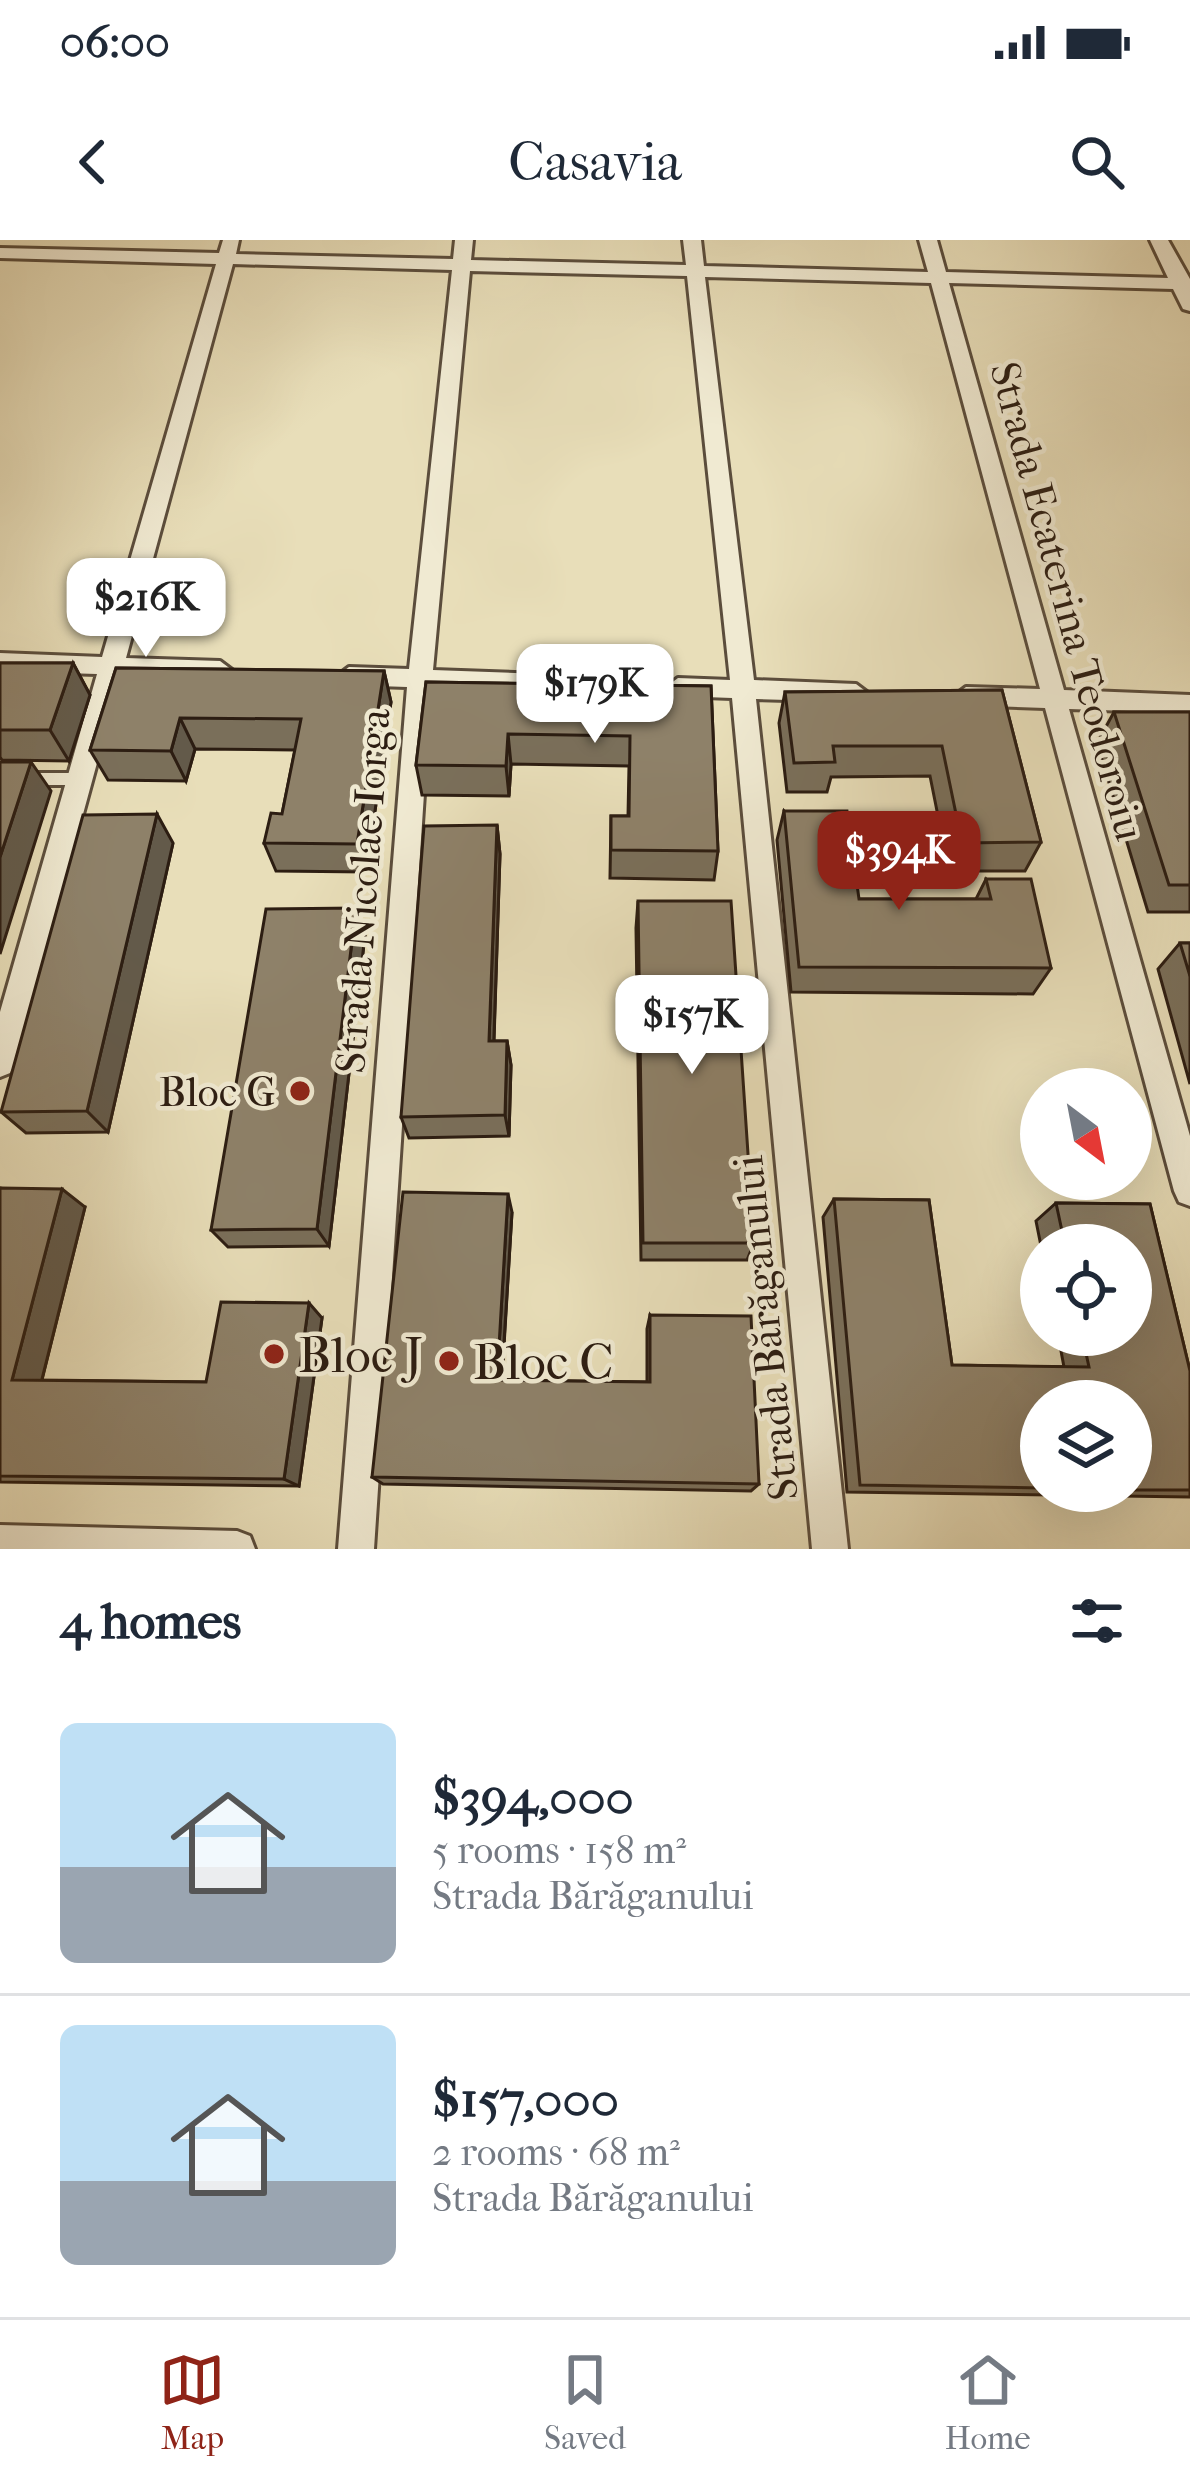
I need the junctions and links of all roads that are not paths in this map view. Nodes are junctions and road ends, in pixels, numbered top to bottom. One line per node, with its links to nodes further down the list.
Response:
1 (928, 240): 7 (street, Strada Ecaterina Teodoroiu)
2 (1159, 240): 8 (street)
3 (229, 249): 4 (street); 5 (street); 11 (street)
4 (463, 251): 6 (street); 14 (street, Strada Nicolae Iorga)
5 (0, 254)
6 (693, 254): 7 (street); 15 (street, Strada Bărăganului)
7 (938, 276): 8 (street); 18 (street, Strada Ecaterina Teodoroiu)
8 (1185, 284): 9 (street)
9 (1190, 305)
10 (0, 662): 11 (street)
11 (114, 665): 12 (street); 21 (street)
12 (255, 672)
13 (326, 675): 14 (street)
14 (420, 679): 15 (street); 26 (street, Strada Nicolae Iorga)
15 (743, 690): 16 (street); 27 (street, Strada Bărăganului)
16 (886, 694)
17 (934, 695): 18 (street)
18 (1054, 699): 19 (street); 23 (street, Strada Ecaterina Teodoroiu)
19 (1190, 704)
20 (0, 779): 21 (lane)
21 (80, 779): 22 (street)
22 (0, 1063)
23 (1190, 1191)
24 (0, 1543): 25 (street)
25 (237, 1549)
26 (356, 1549)
27 (830, 1549)

